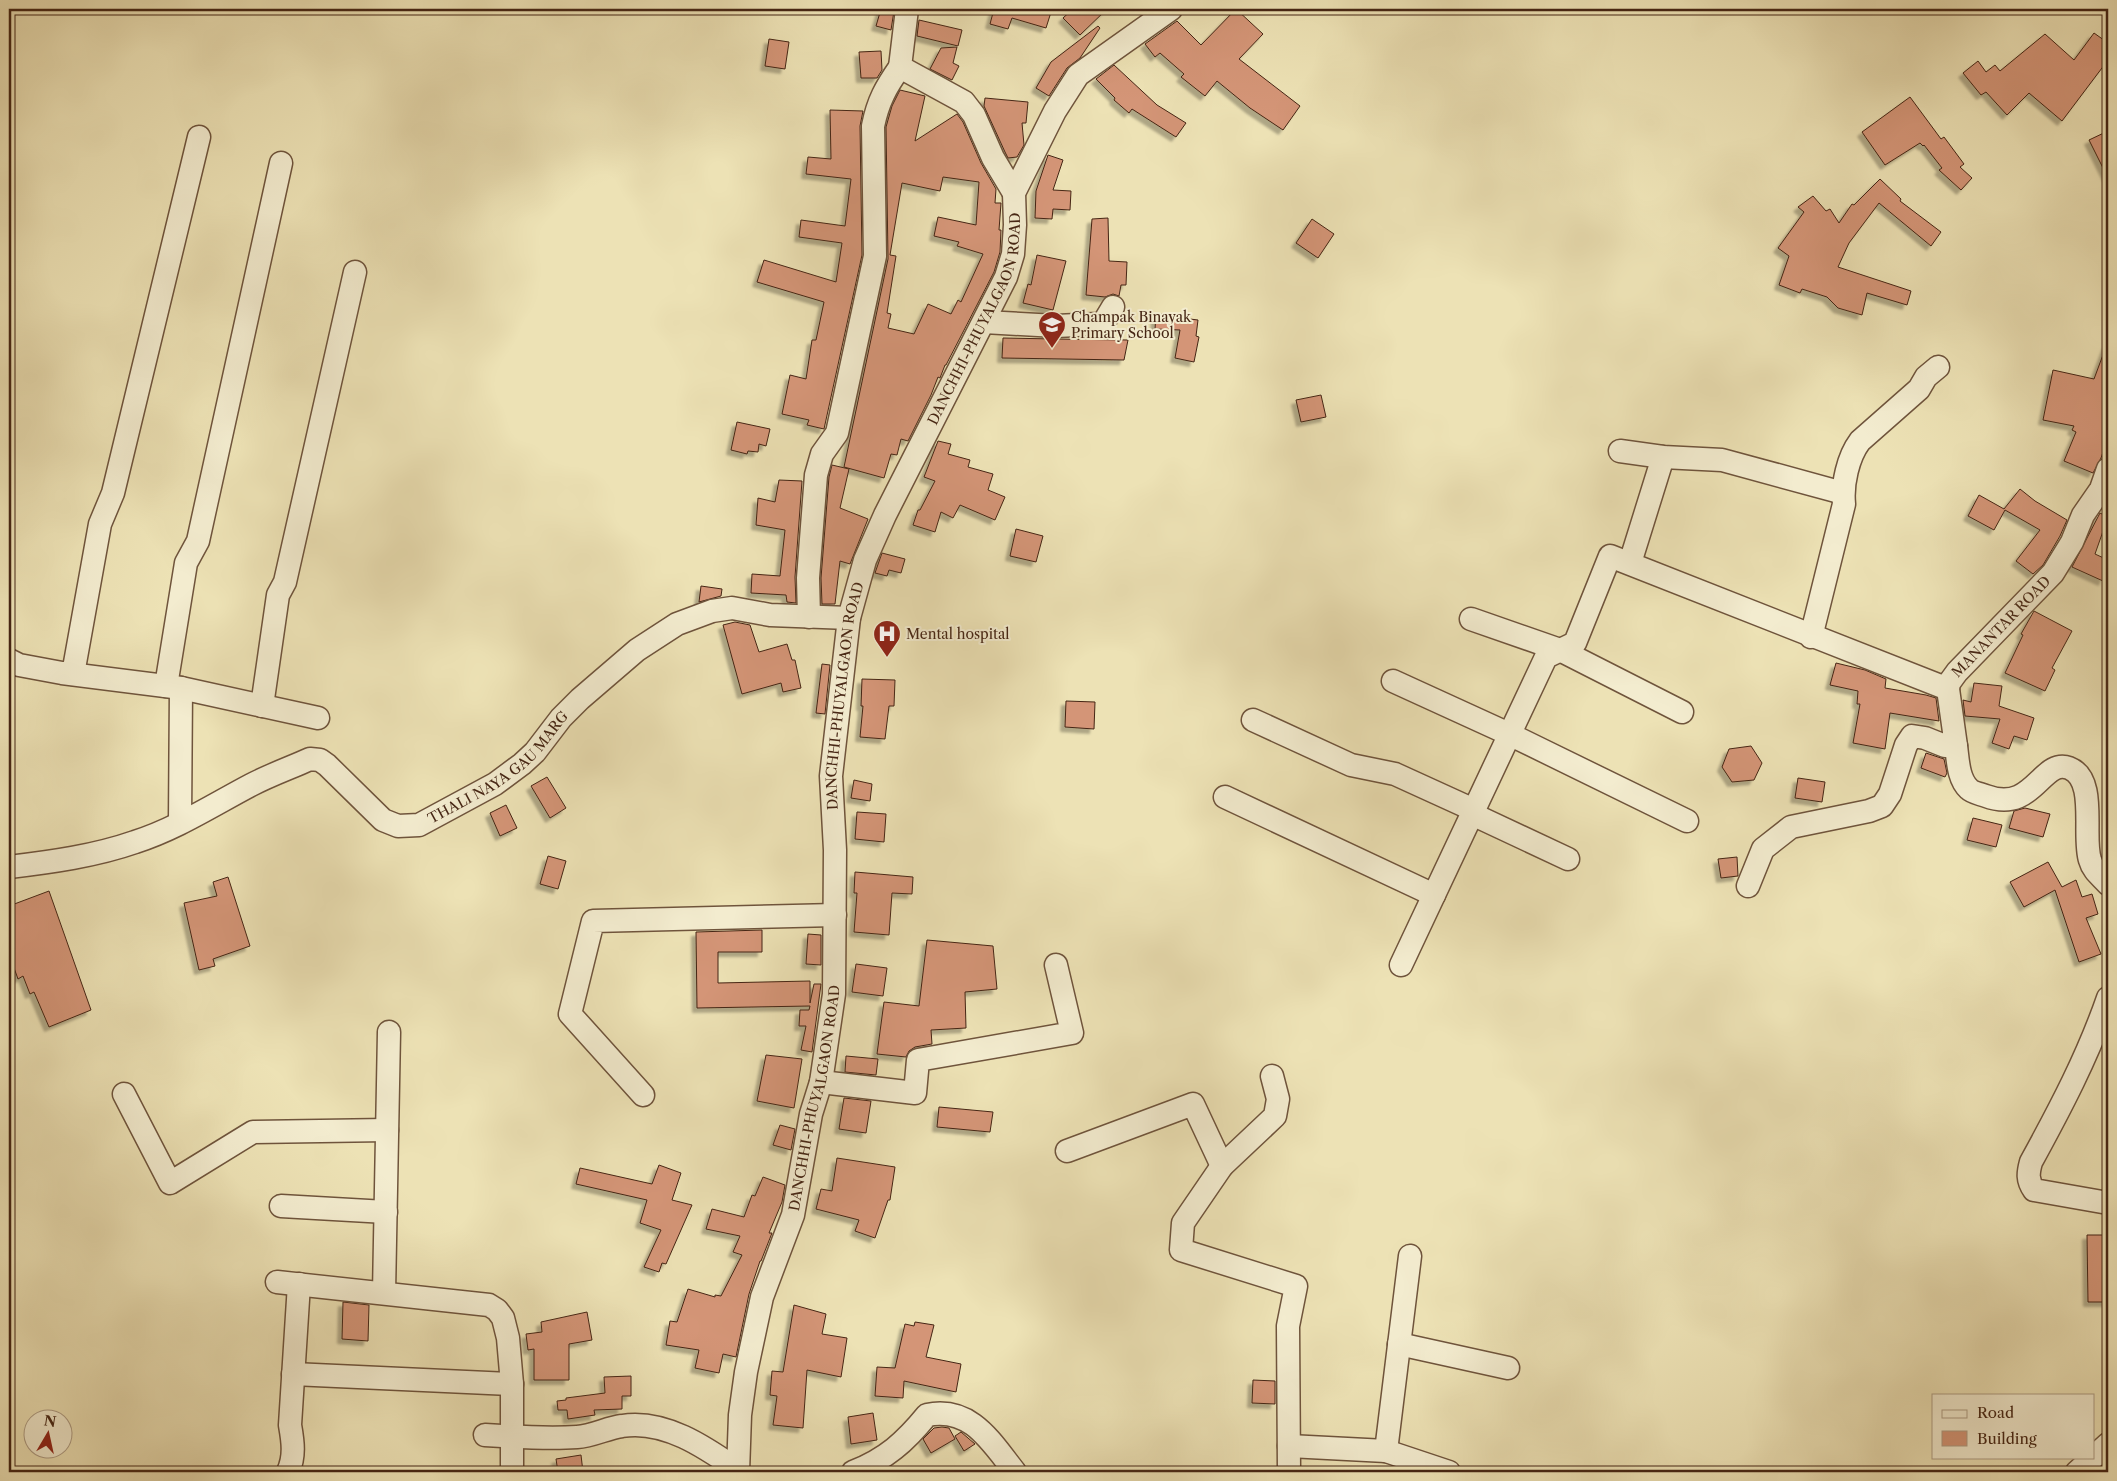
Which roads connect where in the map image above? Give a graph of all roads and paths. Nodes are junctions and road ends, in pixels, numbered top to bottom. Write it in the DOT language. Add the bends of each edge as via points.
graph roads {
  1 [pos="907,9"];
  2 [pos="1171,9"];
  3 [pos="900,67"];
  4 [pos="199,137"];
  5 [pos="281,163"];
  6 [pos="1014,193"];
  7 [pos="355,272"];
  8 [pos="1113,307"];
  9 [pos="984,322"];
  10 [pos="1938,367"];
  11 [pos="1620,451"];
  12 [pos="1663,457"];
  13 [pos="2108,469"];
  14 [pos="1843,493"];
  15 [pos="1630,563"];
  16 [pos="809,617"];
  17 [pos="848,618"];
  18 [pos="1471,619"];
  19 [pos="1811,637"];
  20 [pos="1560,650"];
  21 [pos="9,660"];
  22 [pos="72,674"];
  23 [pos="1393,681"];
  24 [pos="173,687"];
  25 [pos="1948,689"];
  26 [pos="262,706"];
  27 [pos="1682,712"];
  28 [pos="318,718"];
  29 [pos="1253,720"];
  30 [pos="1509,734"];
  31 [pos="1956,746"];
  32 [pos="1225,797"];
  33 [pos="1473,812"];
  34 [pos="1687,821"];
  35 [pos="180,822"];
  36 [pos="1568,859"];
  37 [pos="9,866"];
  38 [pos="2108,884"];
  39 [pos="1748,886"];
  40 [pos="1434,895"];
  41 [pos="835,915"];
  42 [pos="1056,965"];
  43 [pos="1401,965"];
  44 [pos="2108,998"];
  45 [pos="390,1032"];
  46 [pos="1272,1076"];
  47 [pos="821,1082"];
  48 [pos="124,1094"];
  49 [pos="643,1095"];
  50 [pos="387,1130"];
  51 [pos="1067,1151"];
  52 [pos="1222,1166"];
  53 [pos="2108,1203"];
  54 [pos="281,1206"];
  55 [pos="386,1212"];
  56 [pos="1410,1256"];
  57 [pos="384,1293"];
  58 [pos="1399,1344"];
  59 [pos="1508,1368"];
  60 [pos="293,1374"];
  61 [pos="512,1384"];
  62 [pos="485,1435"];
  63 [pos="512,1437"];
  64 [pos="2108,1444"];
  65 [pos="1289,1446"];
  66 [pos="1386,1451"];
  67 [pos="2094,1457"];
  68 [pos="2092,1458"];
  69 [pos="738,1471"];
  70 [pos="288,1472"];
  71 [pos="512,1472"];
  72 [pos="853,1472"];
  73 [pos="1015,1472"];
  74 [pos="1290,1472"];
  75 [pos="1449,1472"];
  76 [pos="2077,1472"];
  1 -- 3 [label="street"];
  2 -- 6 [label="street, DANCHHI-PHUYALGAON ROAD" via="1078,75 1055,111"];
  3 -- 6 [label="street" via="964,102 974,115 993,158"];
  3 -- 16 [label="street" via="877,105 873,126 875,256 837,433 822,454 816,475 808,578"];
  4 -- 22 [label="street" via="113,493 100,524"];
  5 -- 24 [label="street" via="198,540 186,563"];
  6 -- 9 [label="street, DANCHHI-PHUYALGAON ROAD" via="1013,254 1006,277"];
  7 -- 26 [label="street" via="285,582 278,595"];
  8 -- 9 [label="street" via="1104,322 1098,324 1056,326"];
  9 -- 17 [label="street, DANCHHI-PHUYALGAON ROAD" via="877,533 865,560"];
  10 -- 14 [label="street" via="1920,389 1860,440 1853,450"];
  11 -- 12 [label="street"];
  12 -- 14 [label="street" via="1722,460"];
  12 -- 15 [label="street"];
  13 -- 25 [label="street, MANANTAR ROAD" via="2101,489 2083,515 2072,542 2053,573 1957,672"];
  14 -- 19 [label="street" via="1844,504"];
  15 -- 19 [label="street"];
  15 -- 20 [label="street" via="1610,556 1576,642"];
  16 -- 17 [label="street, THALI NAYA GAU MARG"];
  16 -- 35 [label="street, THALI NAYA GAU MARG" via="770,615 732,608 712,611 678,624 637,650 580,700 522,764 495,784 418,825 398,826 383,820 327,765 310,759 252,784"];
  17 -- 41 [label="street, DANCHHI-PHUYALGAON ROAD" via="831,776 836,850"];
  18 -- 20 [label="street"];
  19 -- 25 [label="street"];
  20 -- 27 [label="street"];
  20 -- 30 [label="street" via="1546,657"];
  21 -- 22 [label="street" via="19,665"];
  22 -- 24 [label="street"];
  23 -- 30 [label="street"];
  24 -- 26 [label="street"];
  24 -- 35 [label="street"];
  25 -- 31 [label="street, MANANTAR ROAD"];
  26 -- 28 [label="street"];
  29 -- 33 [label="street" via="1351,766 1395,774"];
  30 -- 33 [label="street"];
  30 -- 34 [label="street"];
  31 -- 38 [label="street, MANANTAR ROAD" via="1961,778 1969,790 1996,800 2010,800 2028,793 2056,767 2078,773 2085,788 2089,858 2094,870"];
  31 -- 39 [label="street" via="1912,736 1890,794 1882,806 1791,827 1763,849"];
  32 -- 40 [label="street"];
  33 -- 36 [label="street"];
  33 -- 40 [label="street"];
  35 -- 37 [label="street, THALI NAYA GAU MARG" via="152,836 113,849"];
  40 -- 43 [label="street"];
  41 -- 47 [label="street, DANCHHI-PHUYALGAON ROAD" via="834,994"];
  41 -- 49 [label="street" via="593,921 570,1014"];
  42 -- 47 [label="street" via="1072,1033 918,1060 916,1093"];
  44 -- 53 [label="street" via="2073,1084 2031,1162 2028,1174 2034,1190"];
  45 -- 50 [label="street"];
  46 -- 52 [label="street" via="1278,1099 1275,1116"];
  47 -- 69 [label="street, DANCHHI-PHUYALGAON ROAD" via="811,1114 793,1215 762,1297 740,1415"];
  48 -- 50 [label="street" via="170,1183 253,1132"];
  50 -- 55 [label="street"];
  51 -- 52 [label="street" via="1193,1104"];
  52 -- 65 [label="street" via="1183,1223 1181,1250 1296,1286 1288,1326"];
  54 -- 55 [label="street"];
  55 -- 57 [label="street"];
  56 -- 58 [label="street"];
  57 -- 60 [label="street" via="288,1283"];
  57 -- 61 [label="street" via="488,1304 497,1310 503,1318 508,1338"];
  58 -- 59 [label="street"];
  58 -- 66 [label="street"];
  60 -- 61 [label="street"];
  60 -- 70 [label="street" via="290,1425 294,1446"];
  61 -- 63 [label="street"];
  62 -- 63 [label="street"];
  63 -- 69 [label="street" via="578,1437 622,1426 649,1426 666,1429 692,1442"];
  63 -- 71 [label="street"];
  64 -- 67 [label="street"];
  65 -- 66 [label="street"];
  65 -- 74 [label="street"];
  66 -- 75 [label="street"];
  68 -- 76 [label="street"];
  72 -- 73 [label="street" via="871,1465 907,1439 927,1415 947,1413 970,1420"];
}
